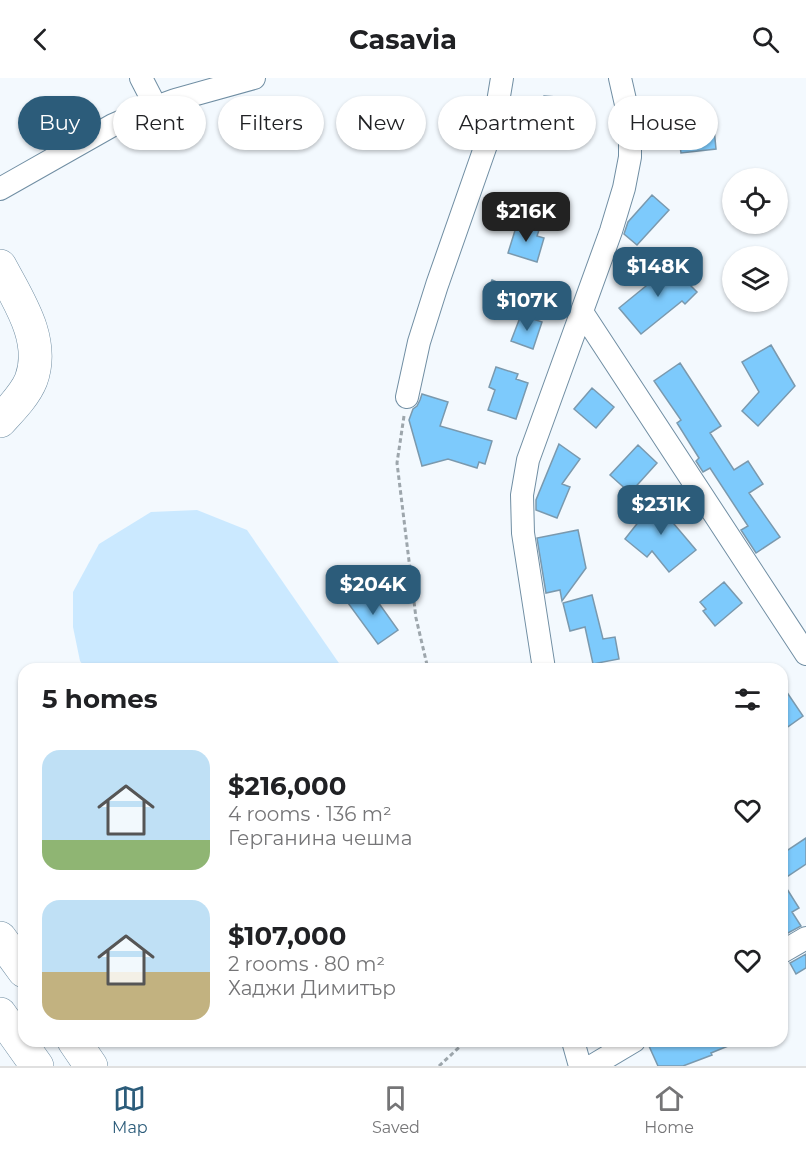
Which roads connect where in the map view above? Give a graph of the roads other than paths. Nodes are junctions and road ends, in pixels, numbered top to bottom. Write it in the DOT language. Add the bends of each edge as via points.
graph roads {
  1 [pos="141,78"];
  2 [pos="254,78"];
  3 [pos="502,78"];
  4 [pos="620,78"];
  5 [pos="223,82"];
  6 [pos="150,96"];
  7 [pos="185,96"];
  8 [pos="113,125"];
  9 [pos="0,189"];
  10 [pos="0,266"];
  11 [pos="582,312"];
  12 [pos="407,397"];
  13 [pos="0,421"];
  14 [pos="806,654"];
  15 [pos="543,663"];
  16 [pos="0,938"];
  17 [pos="806,938"];
  18 [pos="788,948"];
  19 [pos="18,963"];
  20 [pos="0,1014"];
  21 [pos="18,1039"];
  22 [pos="23,1047"];
  23 [pos="78,1047"];
  24 [pos="575,1047"];
  25 [pos="624,1047"];
  26 [pos="37,1066"];
  27 [pos="91,1066"];
  28 [pos="580,1066"];
  29 [pos="592,1066"];
  1 -- 6 [label="street"];
  2 -- 5 [label="street"];
  3 -- 12 [label="street" via="486,145 419,342"];
  4 -- 11 [label="street" via="630,122 630,157 611,231"];
  5 -- 7 [label="street"];
  8 -- 9 [label="street"];
  10 -- 13 [label="highway" via="25,314 34,339 36,361 31,382"];
  11 -- 14 [label="street"];
  11 -- 15 [label="street" via="528,460 522,495 523,533"];
  16 -- 19 [label="highway"];
  17 -- 18 [label="street"];
  20 -- 21 [label="highway"];
  22 -- 26 [label="highway"];
  23 -- 27 [label="highway"];
  24 -- 28 [label="street"];
  25 -- 29 [label="street"];
}
